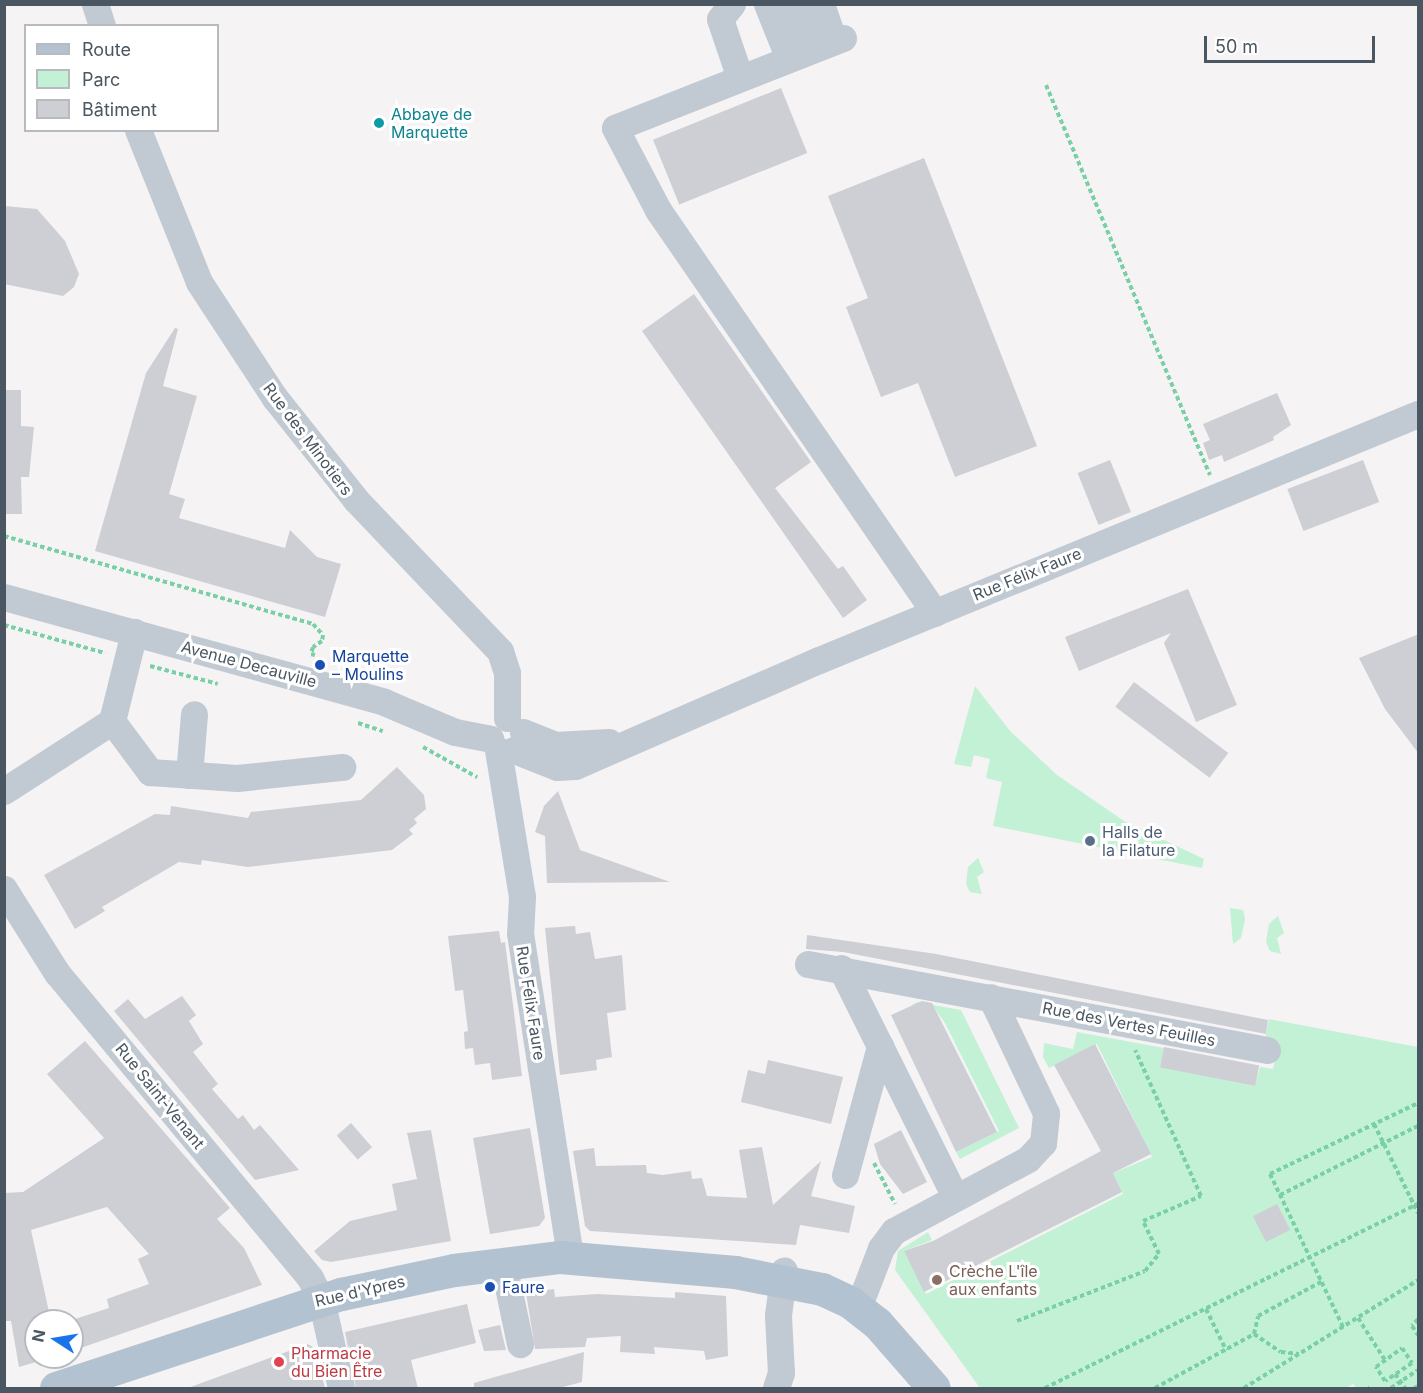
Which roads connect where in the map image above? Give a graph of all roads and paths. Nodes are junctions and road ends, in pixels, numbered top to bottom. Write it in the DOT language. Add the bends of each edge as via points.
graph roads {
  1 [pos="95,4"];
  2 [pos="732,4"];
  3 [pos="767,4"];
  4 [pos="793,4"];
  5 [pos="821,4"];
  6 [pos="101,24"];
  7 [pos="819,47"];
  8 [pos="740,78"];
  9 [pos="1046,85"];
  10 [pos="139,132"];
  11 [pos="1419,414"];
  12 [pos="1218,496"];
  13 [pos="4,536"];
  14 [pos="4,597"];
  15 [pos="935,613"];
  16 [pos="4,625"];
  17 [pos="134,632"];
  18 [pos="321,657"];
  19 [pos="126,659"];
  20 [pos="227,687"];
  21 [pos="195,714"];
  22 [pos="349,720"];
  23 [pos="112,721"];
  24 [pos="388,733"];
  25 [pos="507,738"];
  26 [pos="415,743"];
  27 [pos="342,767"];
  28 [pos="189,775"];
  29 [pos="8,782"];
  30 [pos="483,783"];
  31 [pos="4,889"];
  32 [pos="808,964"];
  33 [pos="841,968"];
  34 [pos="991,997"];
  35 [pos="1118,1022"];
  36 [pos="879,1046"];
  37 [pos="1267,1050"];
  38 [pos="1419,1103"];
  39 [pos="1374,1124"];
  40 [pos="1419,1126"];
  41 [pos="858,1130"];
  42 [pos="1383,1143"];
  43 [pos="845,1175"];
  44 [pos="954,1195"];
  45 [pos="1280,1195"];
  46 [pos="1416,1205"];
  47 [pos="1419,1214"];
  48 [pos="905,1224"];
  49 [pos="570,1257"];
  50 [pos="1310,1258"];
  51 [pos="503,1263"];
  52 [pos="783,1275"];
  53 [pos="1419,1280"];
  54 [pos="1322,1282"];
  55 [pos="321,1299"];
  56 [pos="861,1300"];
  57 [pos="1206,1309"];
  58 [pos="1358,1318"];
  59 [pos="1419,1319"];
  60 [pos="1017,1321"];
  61 [pos="1343,1327"];
  62 [pos="1254,1334"];
  63 [pos="1419,1335"];
  64 [pos="520,1344"];
  65 [pos="1226,1350"];
  66 [pos="1299,1354"];
  67 [pos="1385,1360"];
  68 [pos="1419,1370"];
  69 [pos="1395,1374"];
  70 [pos="1401,1382"];
  71 [pos="1419,1386"];
  72 [pos="56,1389"];
  73 [pos="341,1389"];
  74 [pos="776,1389"];
  75 [pos="934,1389"];
  76 [pos="941,1389"];
  77 [pos="1045,1389"];
  78 [pos="1155,1389"];
  79 [pos="1245,1389"];
  80 [pos="1391,1389"];
  81 [pos="1405,1389"];
  82 [pos="1414,1389"];
  1 -- 6 [label="street"];
  2 -- 8 [label="street" via="720,19"];
  3 -- 7 [label="street"];
  4 -- 7 [label="street"];
  5 -- 7 [label="street"];
  7 -- 8 [label="street"];
  8 -- 15 [label="street" via="615,128 658,210"];
  9 -- 12 [label="path"];
  10 -- 25 [label="street, Rue des Minotiers" via="199,282 275,398 356,500 500,651 507,673"];
  11 -- 12 [label="street, Rue Félix Faure"];
  12 -- 15 [label="street, Rue Félix Faure"];
  13 -- 18 [label="path" via="313,624 323,639 311,654"];
  14 -- 17 [label="street, Avenue Decauville"];
  15 -- 25 [label="street, Rue Félix Faure" via="637,736 571,746"];
  16 -- 19 [label="path"];
  17 -- 19 [label="street"];
  17 -- 25 [label="street, Avenue Decauville" via="384,702 455,732"];
  19 -- 20 [label="path"];
  19 -- 23 [label="street"];
  21 -- 28 [label="street"];
  22 -- 24 [label="path"];
  23 -- 28 [label="street" via="150,772"];
  23 -- 29 [label="street"];
  25 -- 49 [label="street, Rue Félix Faure" via="522,897 520,933"];
  26 -- 30 [label="path"];
  27 -- 28 [label="street" via="237,778"];
  31 -- 55 [label="street, Rue Saint-Venant" via="57,973 310,1278"];
  32 -- 33 [label="street, Rue des Vertes Feuilles"];
  33 -- 34 [label="street, Rue des Vertes Feuilles"];
  33 -- 36 [label="street"];
  34 -- 35 [label="street, Rue des Vertes Feuilles"];
  34 -- 44 [label="street" via="1046,1113 1047,1132 1038,1152 1029,1159"];
  35 -- 37 [label="street, Rue des Vertes Feuilles"];
  35 -- 60 [label="path" via="1131,1042 1201,1196 1143,1221 1159,1254 1145,1271"];
  36 -- 41 [label="street"];
  36 -- 44 [label="street"];
  38 -- 39 [label="path"];
  39 -- 42 [label="path"];
  39 -- 45 [label="path" via="1270,1174"];
  40 -- 42 [label="path"];
  41 -- 43 [label="street"];
  41 -- 48 [label="path"];
  42 -- 45 [label="path"];
  42 -- 46 [label="path"];
  44 -- 48 [label="street"];
  45 -- 50 [label="path"];
  46 -- 47 [label="path"];
  46 -- 50 [label="path"];
  48 -- 56 [label="street" via="887,1238"];
  49 -- 51 [label="main road, Rue d'Ypres"];
  49 -- 52 [label="main road, Rue d'Ypres"];
  50 -- 54 [label="path"];
  50 -- 57 [label="path"];
  51 -- 55 [label="main road, Rue d'Ypres"];
  51 -- 64 [label="street"];
  52 -- 56 [label="main road, Rue d'Ypres"];
  52 -- 74 [label="street" via="778,1315 781,1373"];
  53 -- 58 [label="path"];
  54 -- 61 [label="path"];
  54 -- 62 [label="path" via="1258,1316"];
  55 -- 72 [label="main road, Rue d'Ypres"];
  55 -- 73 [label="street, Rue Saint-Venant"];
  56 -- 75 [label="main road"];
  56 -- 76 [label="main road" via="901,1324"];
  57 -- 65 [label="path"];
  57 -- 77 [label="path"];
  58 -- 61 [label="path"];
  58 -- 67 [label="path"];
  59 -- 63 [label="path" via="1412,1326"];
  61 -- 66 [label="path"];
  62 -- 65 [label="path"];
  62 -- 66 [label="path" via="1281,1352"];
  65 -- 78 [label="path"];
  66 -- 79 [label="path"];
  67 -- 69 [label="path" via="1376,1366 1385,1381"];
  67 -- 69 [label="path" via="1402,1348 1412,1363"];
  68 -- 70 [label="path"];
  69 -- 70 [label="path"];
  70 -- 80 [label="path"];
  70 -- 81 [label="path"];
  71 -- 82 [label="path"];
}
